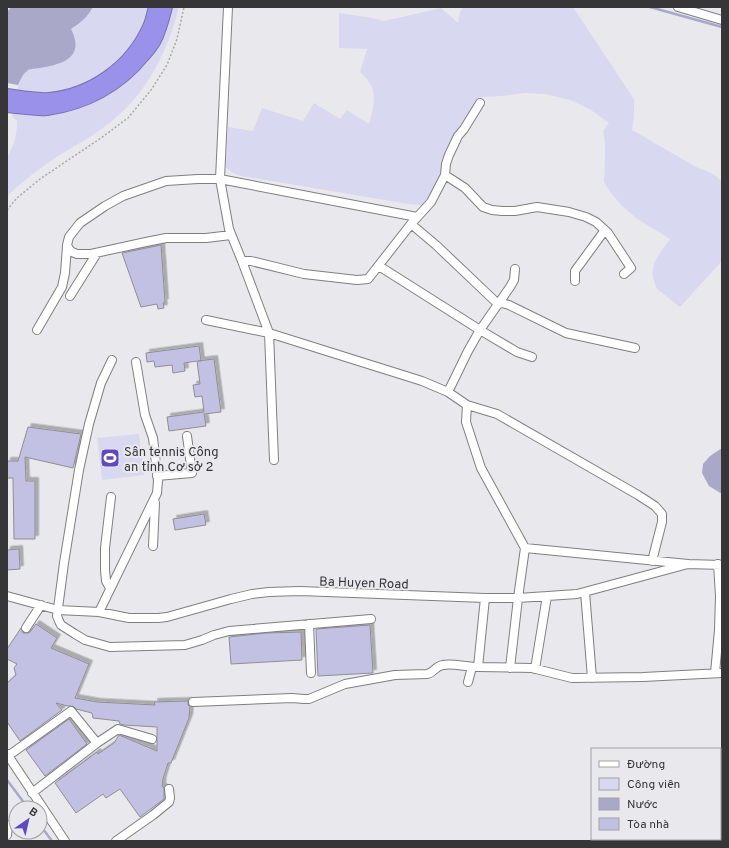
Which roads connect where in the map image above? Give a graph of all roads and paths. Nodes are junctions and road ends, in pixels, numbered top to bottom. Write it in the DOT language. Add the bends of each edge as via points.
graph roads {
  1 [pos="155,7"];
  2 [pos="166,7"];
  3 [pos="184,7"];
  4 [pos="228,7"];
  5 [pos="678,7"];
  6 [pos="722,20"];
  7 [pos="7,95"];
  8 [pos="480,102"];
  9 [pos="7,106"];
  10 [pos="445,176"];
  11 [pos="220,179"];
  12 [pos="7,210"];
  13 [pos="417,217"];
  14 [pos="411,224"];
  15 [pos="605,230"];
  16 [pos="231,235"];
  17 [pos="67,245"];
  18 [pos="97,253"];
  19 [pos="242,261"];
  20 [pos="379,266"];
  21 [pos="515,269"];
  22 [pos="624,274"];
  23 [pos="575,281"];
  24 [pos="70,296"];
  25 [pos="498,304"];
  26 [pos="206,320"];
  27 [pos="37,330"];
  28 [pos="480,330"];
  29 [pos="269,333"];
  30 [pos="635,348"];
  31 [pos="532,357"];
  32 [pos="112,360"];
  33 [pos="136,362"];
  34 [pos="448,392"];
  35 [pos="466,405"];
  36 [pos="187,436"];
  37 [pos="274,460"];
  38 [pos="157,476"];
  39 [pos="111,497"];
  40 [pos="155,498"];
  41 [pos="153,546"];
  42 [pos="525,548"];
  43 [pos="652,561"];
  44 [pos="688,564"];
  45 [pos="720,565"];
  46 [pos="110,588"];
  47 [pos="585,592"];
  48 [pos="7,596"];
  49 [pos="547,596"];
  50 [pos="485,598"];
  51 [pos="518,598"];
  52 [pos="41,605"];
  53 [pos="58,610"];
  54 [pos="99,612"];
  55 [pos="371,619"];
  56 [pos="309,624"];
  57 [pos="26,628"];
  58 [pos="475,667"];
  59 [pos="510,668"];
  60 [pos="535,669"];
  61 [pos="718,673"];
  62 [pos="311,674"];
  63 [pos="592,678"];
  64 [pos="468,682"];
  65 [pos="193,702"];
  66 [pos="152,739"];
  67 [pos="97,743"];
  68 [pos="8,756"];
  69 [pos="169,789"];
  70 [pos="32,792"];
  71 [pos="7,825"];
  72 [pos="7,835"];
  73 [pos="65,841"];
  74 [pos="116,841"];
  1 -- 7 [label="highway" via="148,28 135,50 116,71 100,82 80,92 49,99"];
  2 -- 9 [label="highway" via="153,43 133,68 111,86 80,101 45,109"];
  3 -- 12 [label="path" via="177,38 167,65 128,118 40,179"];
  4 -- 11 [label="street"];
  5 -- 6 [label="street"];
  8 -- 10 [label="street" via="449,155"];
  10 -- 13 [label="street" via="431,202"];
  10 -- 15 [label="street" via="465,188 483,207 502,211 537,207 558,210 586,217"];
  11 -- 13 [label="street"];
  11 -- 16 [label="street"];
  11 -- 17 [label="street" via="166,181 123,196 80,223 69,237"];
  13 -- 14 [label="street"];
  14 -- 20 [label="street"];
  14 -- 25 [label="street"];
  15 -- 22 [label="street" via="631,268"];
  15 -- 23 [label="street" via="575,271"];
  16 -- 18 [label="street" via="166,238"];
  16 -- 19 [label="street"];
  17 -- 18 [label="street" via="72,252 78,254"];
  17 -- 27 [label="street" via="62,287"];
  18 -- 24 [label="street"];
  19 -- 20 [label="street" via="304,274 357,280 368,279"];
  19 -- 29 [label="street"];
  20 -- 28 [label="street"];
  21 -- 25 [label="street" via="514,280"];
  25 -- 28 [label="street"];
  25 -- 30 [label="street" via="509,305 566,333"];
  26 -- 29 [label="street"];
  28 -- 31 [label="street" via="517,352"];
  28 -- 34 [label="street"];
  29 -- 34 [label="street" via="422,381"];
  29 -- 37 [label="street"];
  32 -- 53 [label="street" via="101,382 89,424"];
  33 -- 38 [label="street" via="145,415 153,438"];
  34 -- 35 [label="street"];
  35 -- 42 [label="street" via="466,422 481,468"];
  35 -- 43 [label="street" via="497,414 655,506 662,514 662,522"];
  36 -- 38 [label="street" via="192,473"];
  38 -- 40 [label="street"];
  39 -- 46 [label="street" via="105,548 106,582"];
  40 -- 41 [label="street"];
  40 -- 46 [label="street"];
  42 -- 43 [label="street"];
  42 -- 51 [label="street"];
  43 -- 44 [label="street"];
  44 -- 45 [label="street, Ba Huyen Road"];
  44 -- 47 [label="street, Ba Huyen Road"];
  45 -- 61 [label="street"];
  46 -- 54 [label="street"];
  47 -- 49 [label="street, Ba Huyen Road"];
  47 -- 63 [label="street"];
  48 -- 52 [label="street, Ba Huyen Road"];
  49 -- 51 [label="street, Ba Huyen Road"];
  49 -- 60 [label="street"];
  50 -- 51 [label="street, Ba Huyen Road"];
  50 -- 54 [label="street, Ba Huyen Road" via="269,592 240,596 168,617 129,618"];
  50 -- 58 [label="street"];
  51 -- 59 [label="street"];
  52 -- 53 [label="street, Ba Huyen Road"];
  52 -- 57 [label="street"];
  53 -- 54 [label="street, Ba Huyen Road"];
  53 -- 56 [label="street" via="59,621 68,630 85,640 110,647 186,645 229,631"];
  55 -- 56 [label="street"];
  56 -- 62 [label="street"];
  58 -- 59 [label="street"];
  58 -- 64 [label="street"];
  58 -- 65 [label="street" via="444,664 432,673 387,676 345,684 309,699"];
  59 -- 60 [label="street"];
  60 -- 63 [label="street" via="572,678"];
  61 -- 63 [label="street"];
  66 -- 67 [label="street" via="118,729"];
  67 -- 68 [label="street" via="71,712"];
  67 -- 70 [label="street"];
  68 -- 70 [label="street"];
  69 -- 74 [label="street" via="169,802"];
  70 -- 73 [label="street"];
  71 -- 72 [label="street"];
}
